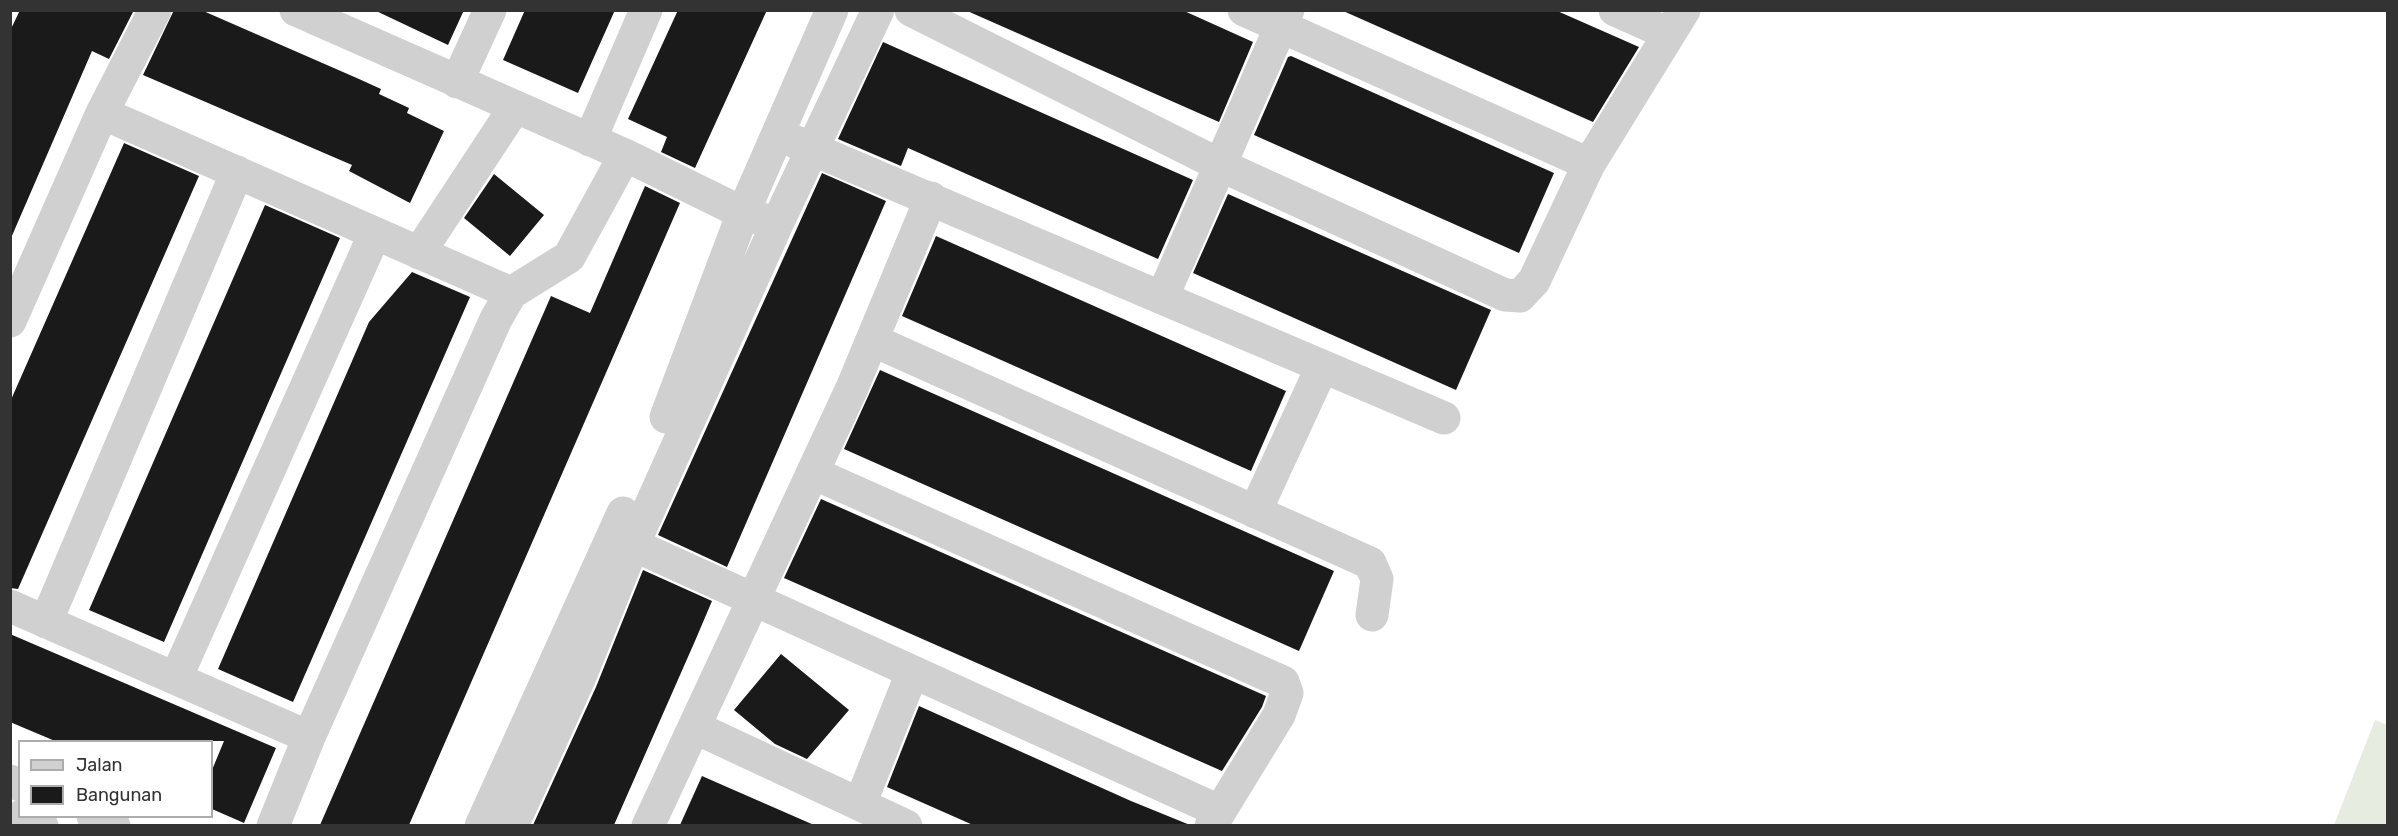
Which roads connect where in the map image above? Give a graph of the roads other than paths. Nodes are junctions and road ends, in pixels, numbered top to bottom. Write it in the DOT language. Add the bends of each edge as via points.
graph roads {
  1 [pos="155,10"];
  2 [pos="490,10"];
  3 [pos="646,10"];
  4 [pos="832,10"];
  5 [pos="879,10"];
  6 [pos="911,10"];
  7 [pos="1244,10"];
  8 [pos="1615,10"];
  9 [pos="317,15"];
  10 [pos="1284,19"];
  11 [pos="1676,22"];
  12 [pos="457,82"];
  13 [pos="515,107"];
  14 [pos="102,113"];
  15 [pos="776,133"];
  16 [pos="590,140"];
  17 [pos="811,150"];
  18 [pos="625,155"];
  19 [pos="1589,164"];
  20 [pos="1220,165"];
  21 [pos="237,172"];
  22 [pos="931,198"];
  23 [pos="743,213"];
  24 [pos="777,224"];
  25 [pos="375,233"];
  26 [pos="420,253"];
  27 [pos="511,293"];
  28 [pos="1162,298"];
  29 [pos="10,321"];
  30 [pos="872,340"];
  31 [pos="1322,367"];
  32 [pos="1444,418"];
  33 [pos="813,472"];
  34 [pos="1255,512"];
  35 [pos="623,540"];
  36 [pos="753,600"];
  37 [pos="10,606"];
  38 [pos="1372,615"];
  39 [pos="46,622"];
  40 [pos="912,673"];
  41 [pos="176,678"];
  42 [pos="694,727"];
  43 [pos="309,737"];
  44 [pos="860,804"];
  45 [pos="26,818"];
  46 [pos="98,818"];
  47 [pos="1215,818"];
  48 [pos="42,825"];
  49 [pos="114,825"];
  50 [pos="273,825"];
  51 [pos="481,825"];
  52 [pos="512,825"];
  53 [pos="648,825"];
  54 [pos="906,825"];
  1 -- 14 [label="street"];
  2 -- 12 [label="street"];
  3 -- 16 [label="street"];
  4 -- 15 [label="street"];
  5 -- 17 [label="street"];
  6 -- 20 [label="street"];
  7 -- 10 [label="street"];
  8 -- 11 [label="street"];
  9 -- 12 [label="street"];
  10 -- 19 [label="street"];
  10 -- 20 [label="street"];
  11 -- 19 [label="street"];
  12 -- 13 [label="street"];
  13 -- 16 [label="street"];
  13 -- 26 [label="street"];
  14 -- 21 [label="street"];
  14 -- 29 [label="street"];
  15 -- 17 [label="street"];
  15 -- 23 [label="street"];
  16 -- 18 [label="street"];
  17 -- 22 [label="street"];
  17 -- 24 [label="street"];
  18 -- 23 [label="street"];
  18 -- 27 [label="street" via="569,257"];
  19 -- 20 [label="street" via="1534,281 1520,296 1505,295"];
  20 -- 28 [label="street"];
  21 -- 25 [label="street"];
  21 -- 39 [label="street"];
  22 -- 28 [label="street"];
  22 -- 30 [label="street"];
  23 -- 24 [label="street"];
  23 -- 35 [label="street"];
  24 -- 35 [label="street"];
  25 -- 26 [label="street"];
  25 -- 41 [label="street"];
  26 -- 27 [label="street"];
  27 -- 43 [label="street"];
  28 -- 31 [label="street"];
  30 -- 33 [label="street"];
  30 -- 34 [label="street"];
  31 -- 32 [label="street"];
  31 -- 34 [label="street"];
  33 -- 36 [label="street"];
  33 -- 47 [label="street" via="1283,682 1287,693 1279,715"];
  34 -- 38 [label="street" via="1370,563 1377,579"];
  35 -- 36 [label="street"];
  35 -- 51 [label="street"];
  35 -- 52 [label="street" via="579,679"];
  36 -- 40 [label="street"];
  36 -- 42 [label="street"];
  37 -- 39 [label="street"];
  39 -- 41 [label="street"];
  40 -- 44 [label="street"];
  40 -- 47 [label="street"];
  41 -- 43 [label="street"];
  42 -- 44 [label="street"];
  42 -- 53 [label="street"];
  43 -- 50 [label="street"];
  44 -- 54 [label="street"];
  45 -- 48 [label="street"];
  46 -- 49 [label="street"];
}
